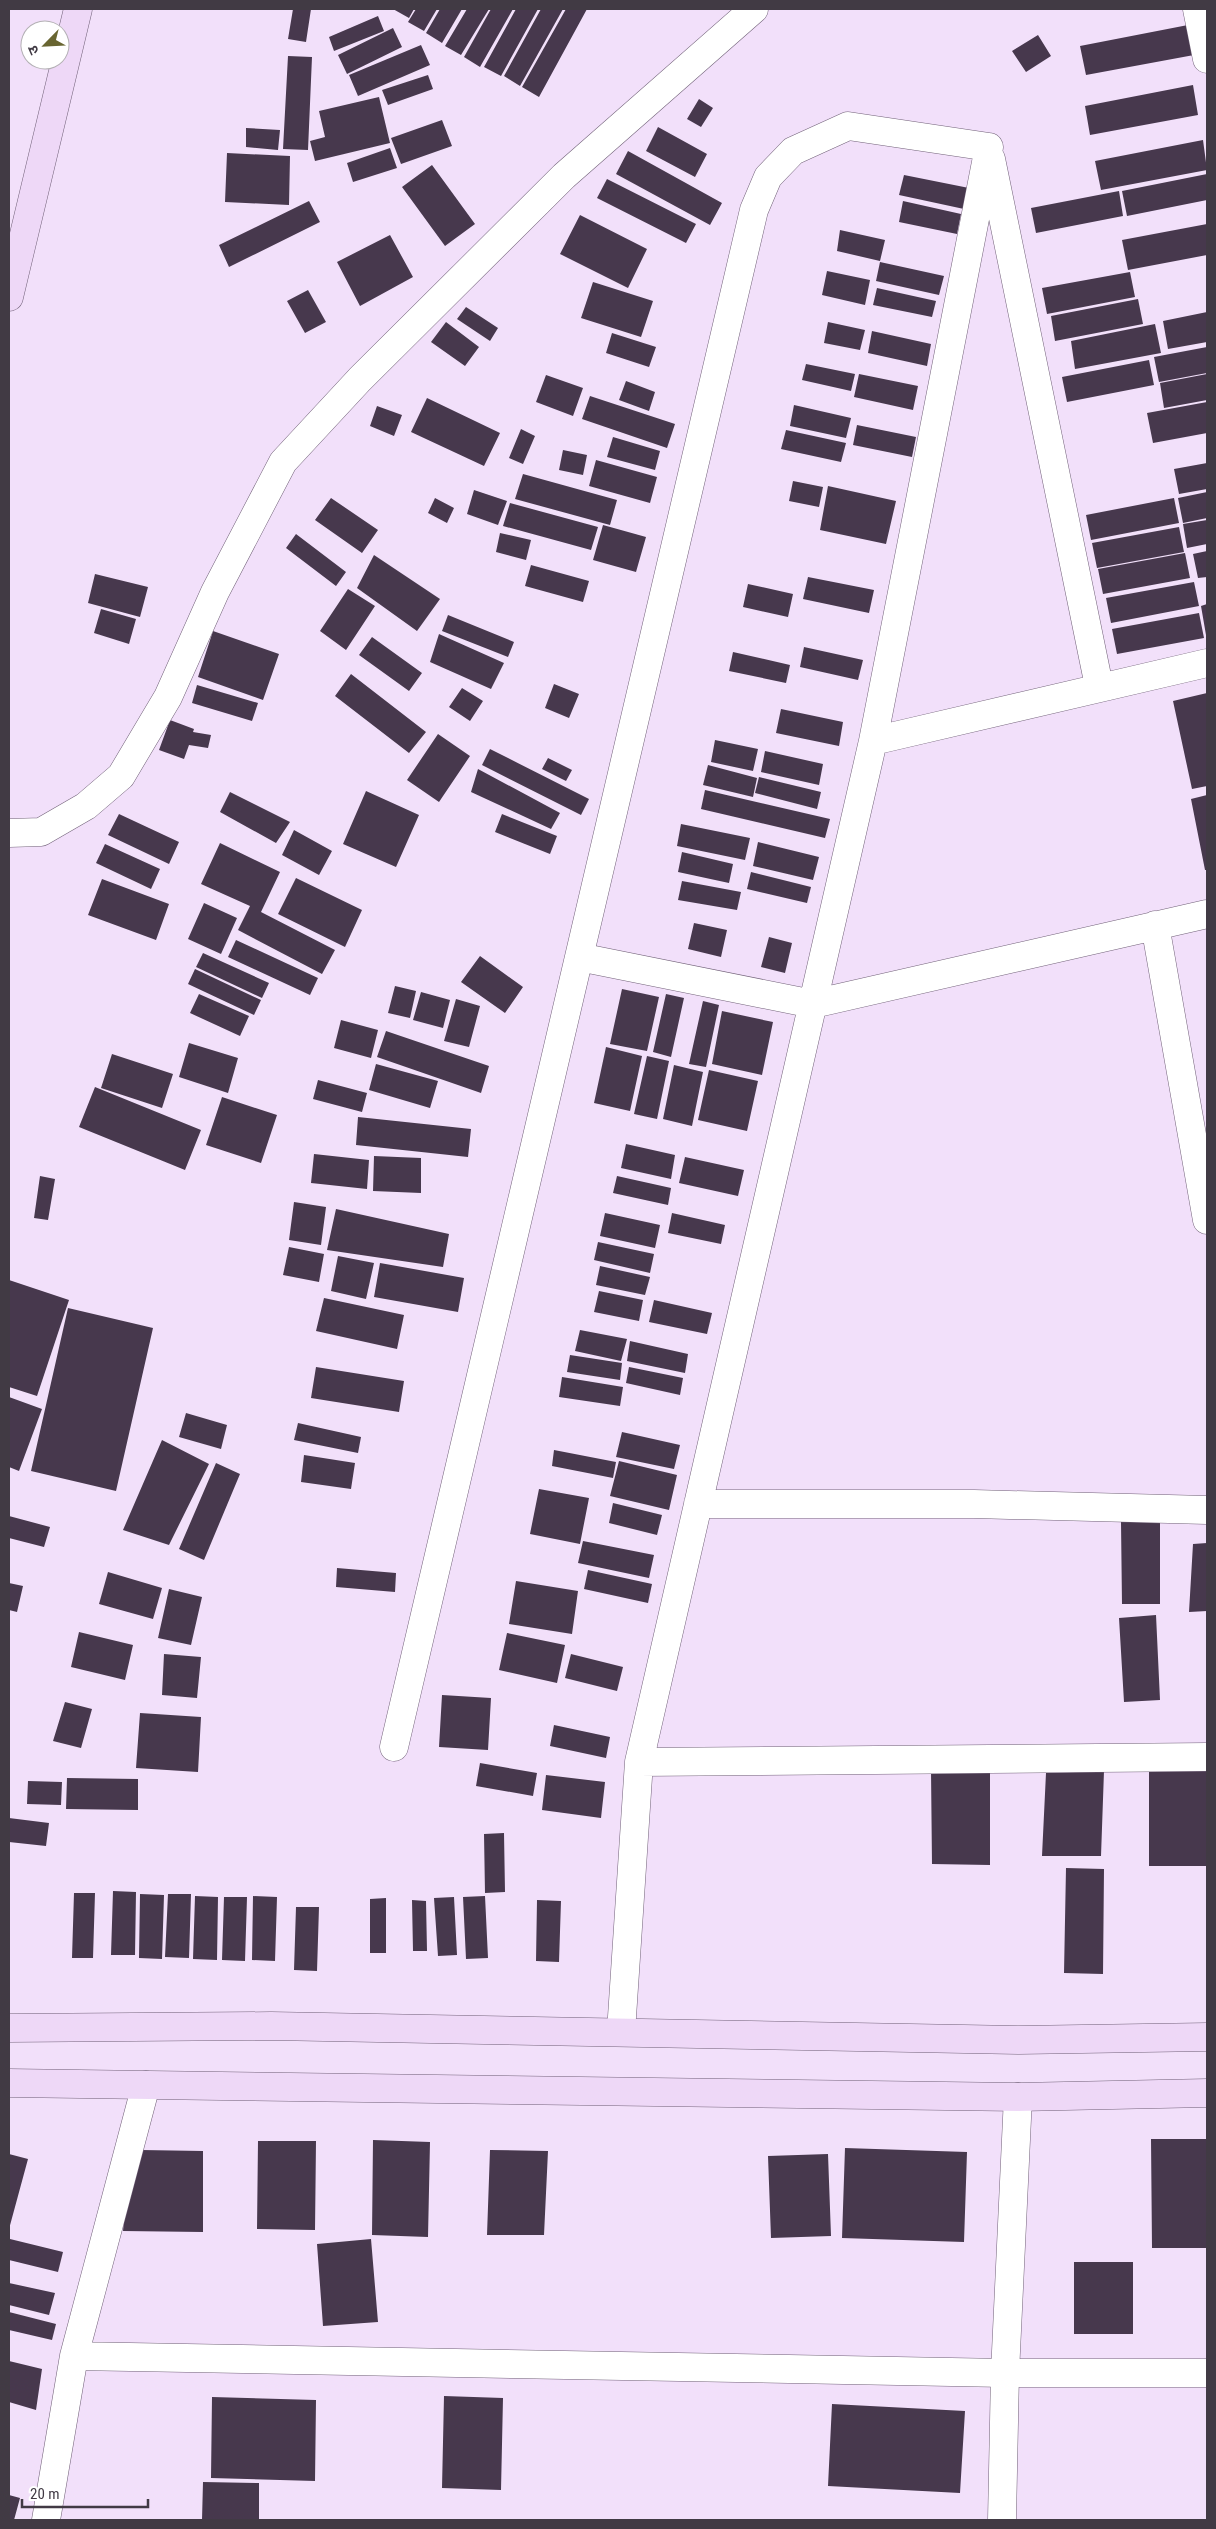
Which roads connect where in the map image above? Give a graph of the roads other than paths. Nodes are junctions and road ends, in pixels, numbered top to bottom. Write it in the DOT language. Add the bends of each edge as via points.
graph roads {
  1 [pos="78,9"];
  2 [pos="754,9"];
  3 [pos="1197,9"];
  4 [pos="1207,59"];
  5 [pos="989,147"];
  6 [pos="9,297"];
  7 [pos="1207,663"];
  8 [pos="1099,686"];
  9 [pos="873,741"];
  10 [pos="9,834"];
  11 [pos="1207,914"];
  12 [pos="1155,925"];
  13 [pos="579,956"];
  14 [pos="813,1004"];
  15 [pos="1207,1220"];
  16 [pos="698,1504"];
  17 [pos="1207,1510"];
  18 [pos="394,1747"];
  19 [pos="1207,1757"];
  20 [pos="639,1762"];
  21 [pos="9,2028"];
  22 [pos="620,2032"];
  23 [pos="1207,2037"];
  24 [pos="9,2083"];
  25 [pos="146,2085"];
  26 [pos="1207,2093"];
  27 [pos="1018,2097"];
  28 [pos="74,2356"];
  29 [pos="1207,2373"];
  30 [pos="1005,2374"];
  31 [pos="46,2520"];
  32 [pos="1002,2520"];
  1 -- 6 [label="main road"];
  2 -- 10 [label="street" via="564,176 360,379 283,462 216,592 168,697 121,776 86,806 42,832"];
  3 -- 4 [label="street"];
  5 -- 8 [label="street"];
  5 -- 9 [label="street"];
  5 -- 13 [label="street" via="848,126 793,151 768,177 754,210"];
  7 -- 8 [label="street"];
  8 -- 9 [label="street"];
  9 -- 14 [label="street"];
  11 -- 12 [label="street"];
  12 -- 14 [label="street"];
  12 -- 15 [label="street"];
  13 -- 14 [label="street"];
  13 -- 18 [label="street"];
  14 -- 16 [label="street"];
  16 -- 17 [label="street" via="974,1504"];
  16 -- 20 [label="street"];
  19 -- 20 [label="street"];
  20 -- 22 [label="street"];
  21 -- 22 [label="main road" via="271,2026"];
  22 -- 23 [label="main road" via="1019,2040"];
  24 -- 25 [label="main road"];
  25 -- 27 [label="main road"];
  25 -- 28 [label="street"];
  26 -- 27 [label="main road"];
  27 -- 30 [label="street"];
  28 -- 30 [label="street"];
  28 -- 31 [label="street"];
  29 -- 30 [label="street"];
  30 -- 32 [label="street"];
}
